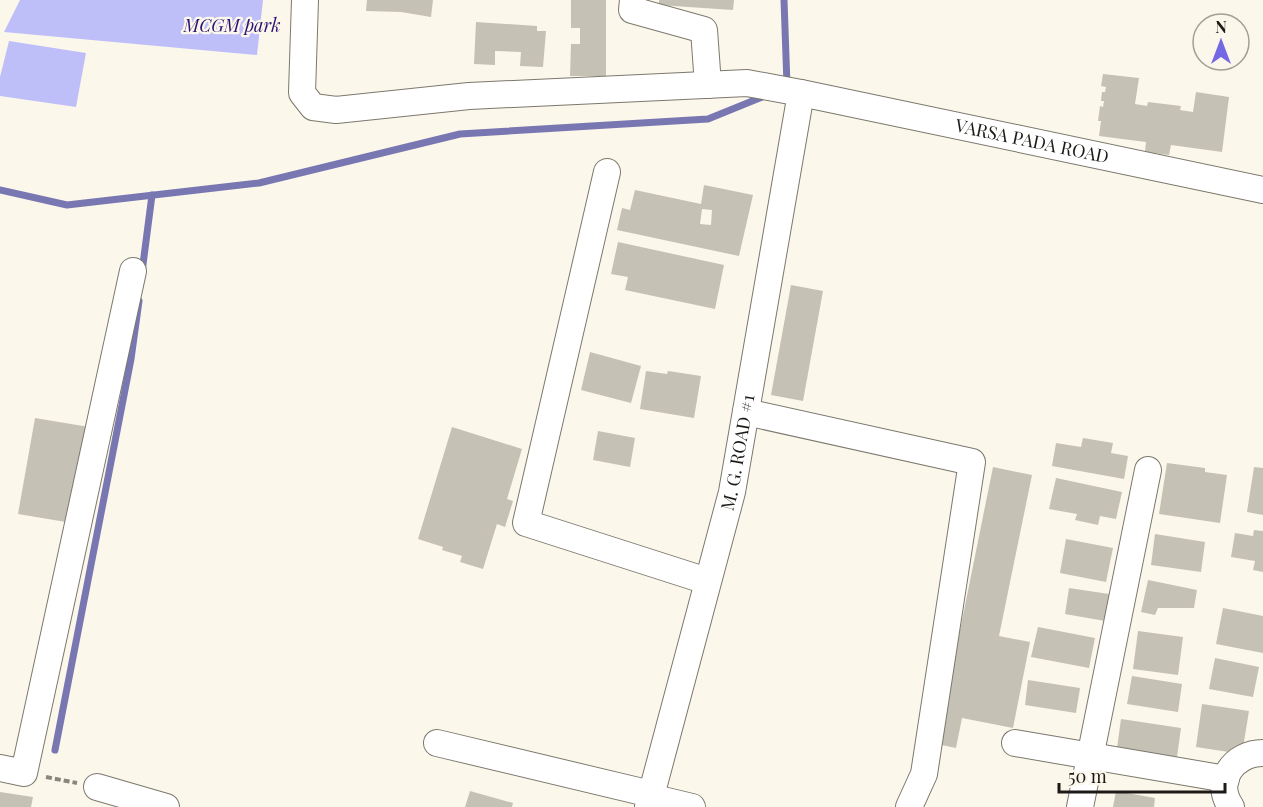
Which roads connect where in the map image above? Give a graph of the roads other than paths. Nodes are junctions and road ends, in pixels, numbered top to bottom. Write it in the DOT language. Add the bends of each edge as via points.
graph roads {
  1 [pos="305,0"];
  2 [pos="633,0"];
  3 [pos="708,85"];
  4 [pos="801,93"];
  5 [pos="607,172"];
  6 [pos="1263,190"];
  7 [pos="133,271"];
  8 [pos="746,412"];
  9 [pos="1148,470"];
  10 [pos="707,581"];
  11 [pos="437,743"];
  12 [pos="1015,743"];
  13 [pos="1262,750"];
  14 [pos="1090,756"];
  15 [pos="12,770"];
  16 [pos="1226,779"];
  17 [pos="97,787"];
  18 [pos="650,799"];
  19 [pos="166,807"];
  20 [pos="692,807"];
  21 [pos="909,807"];
  22 [pos="1080,807"];
  23 [pos="1231,807"];
  1 -- 3 [label="street, VARSA PADA ROAD" via="302,93 313,107 336,110 469,96"];
  2 -- 3 [label="street" via="632,10 704,30"];
  3 -- 4 [label="street, VARSA PADA ROAD" via="747,83"];
  4 -- 6 [label="street, VARSA PADA ROAD"];
  4 -- 8 [label="street, M. G. ROAD #1"];
  5 -- 10 [label="street" via="526,523"];
  7 -- 15 [label="street"];
  8 -- 10 [label="street, M. G. ROAD #1" via="732,492"];
  8 -- 21 [label="street" via="972,462 924,774"];
  9 -- 14 [label="street"];
  10 -- 18 [label="street, M. G. ROAD #1"];
  11 -- 18 [label="street"];
  12 -- 14 [label="street"];
  13 -- 16 [label="street" via="1239,759"];
  14 -- 16 [label="street"];
  14 -- 22 [label="street"];
  16 -- 23 [label="street" via="1225,791"];
  17 -- 19 [label="street"];
  18 -- 20 [label="street"];
}
